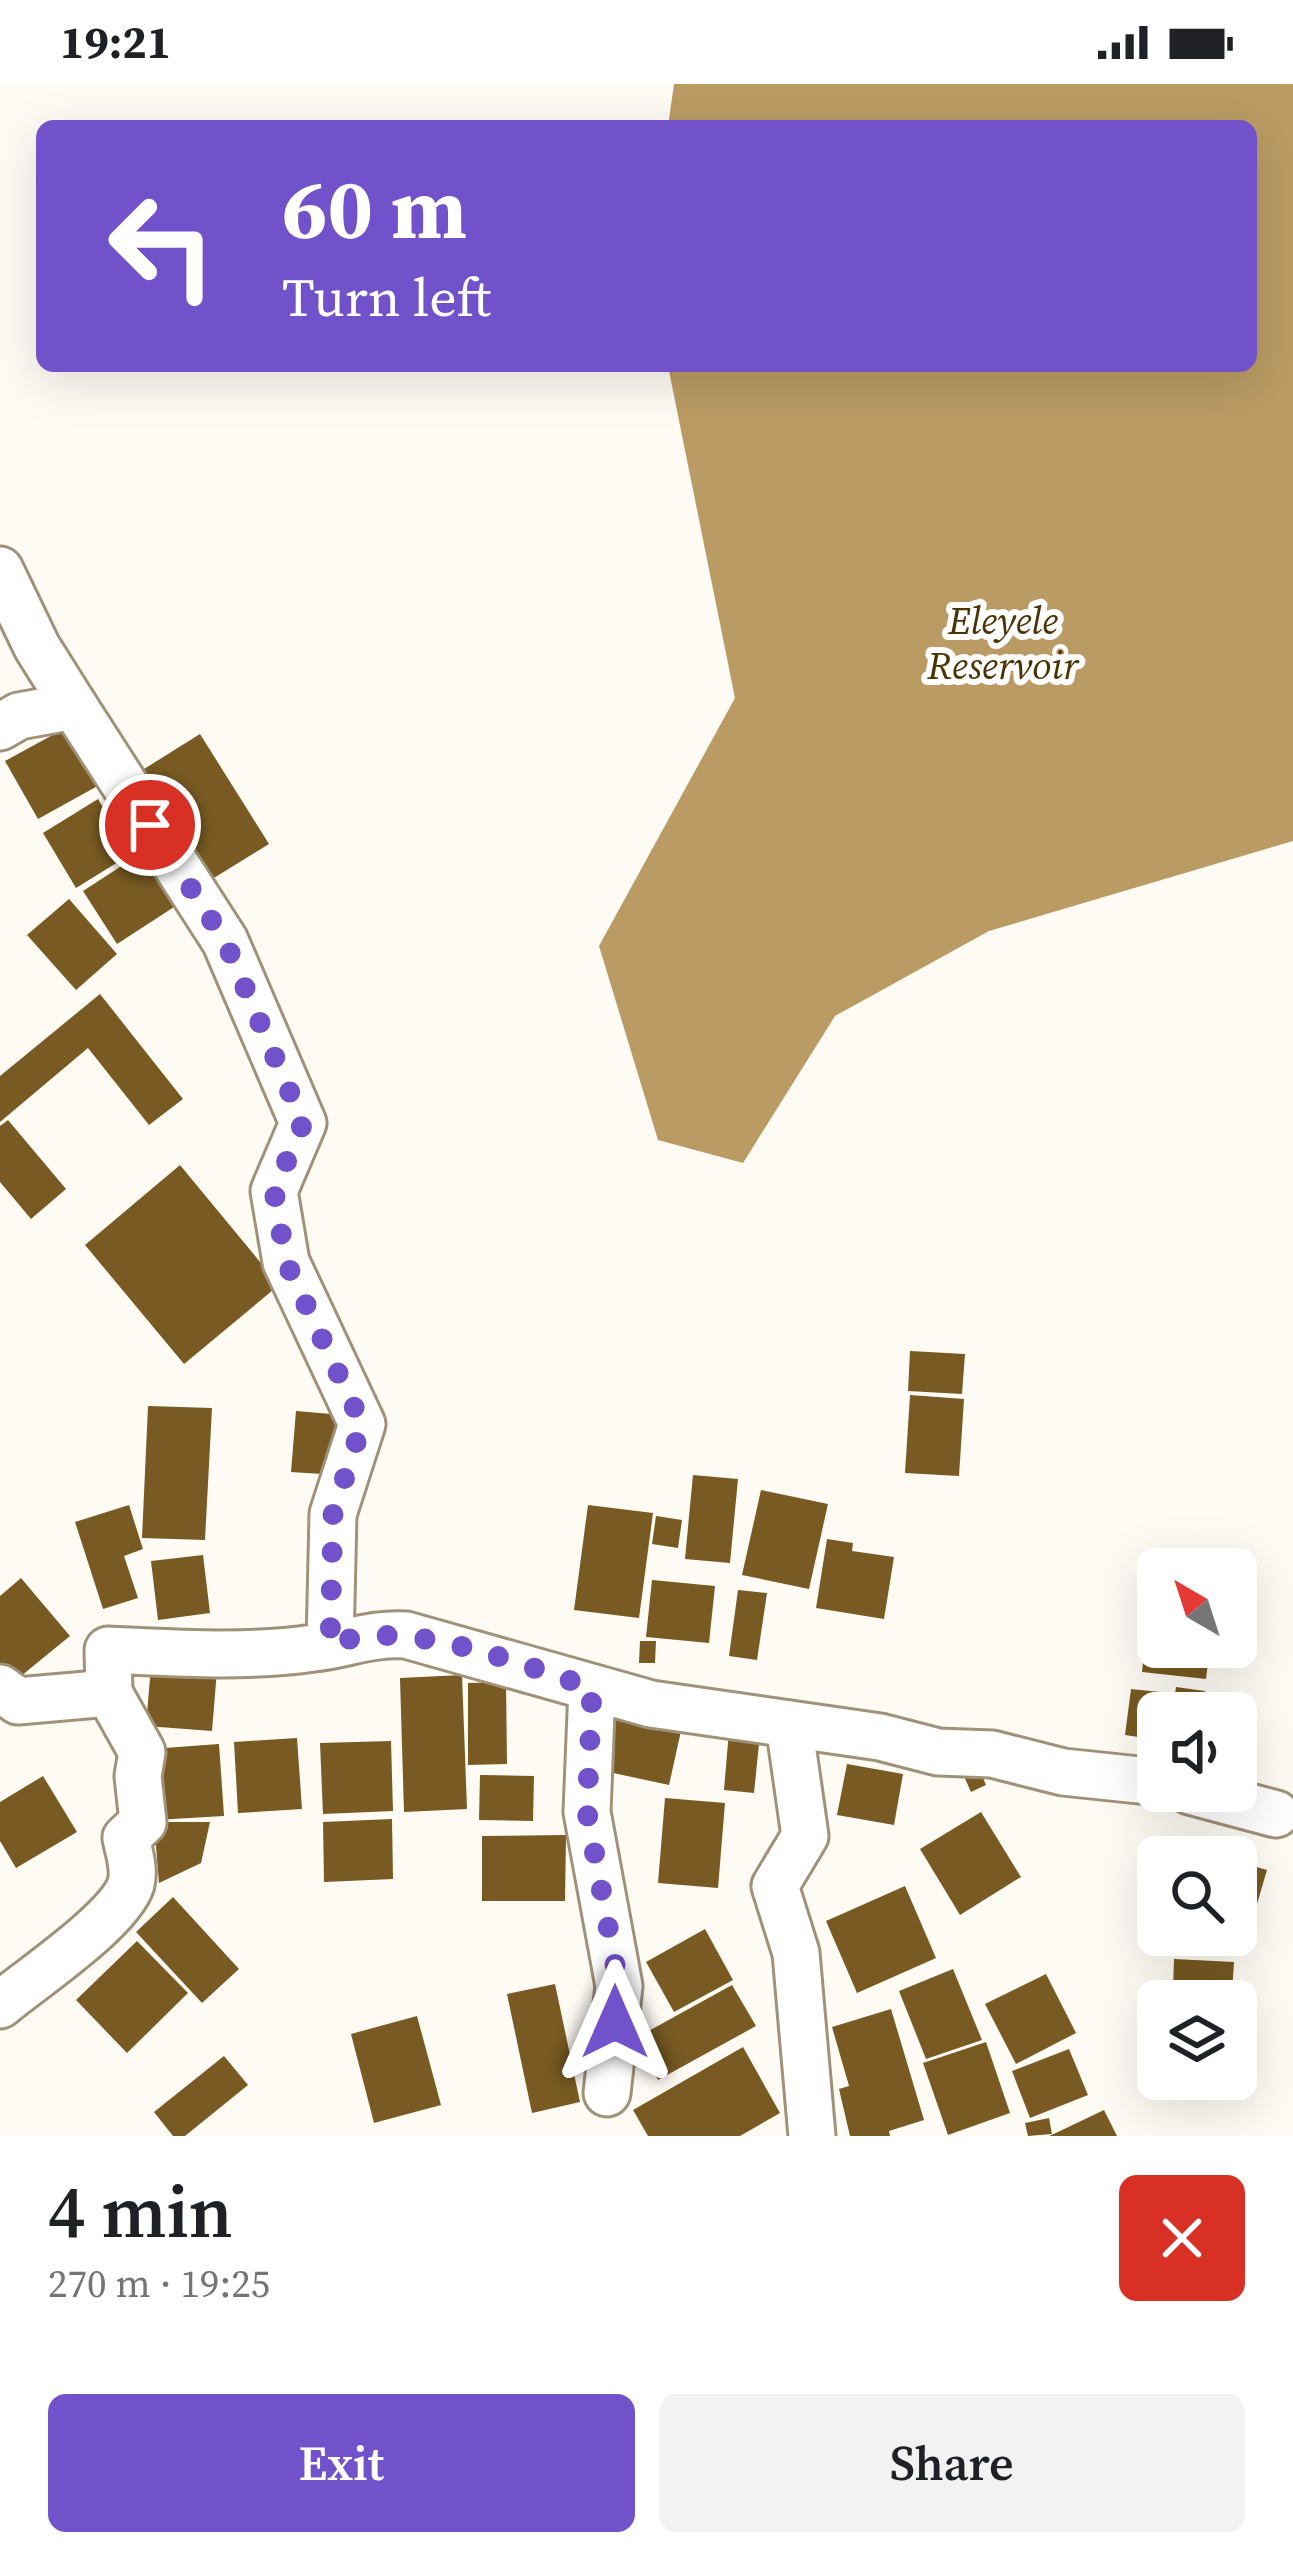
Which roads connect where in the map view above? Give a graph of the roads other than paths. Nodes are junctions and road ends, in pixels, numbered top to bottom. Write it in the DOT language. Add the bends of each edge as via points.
graph roads {
  1 [pos="0,570"];
  2 [pos="74,706"];
  3 [pos="0,727"];
  4 [pos="330,1645"];
  5 [pos="0,1688"];
  6 [pos="592,1688"];
  7 [pos="110,1693"];
  8 [pos="789,1724"];
  9 [pos="1137,1780"];
  10 [pos="1257,1809"];
  11 [pos="1276,1814"];
  12 [pos="0,2005"];
  13 [pos="607,2092"];
  14 [pos="812,2136"];
  1 -- 2 [label="street"];
  2 -- 3 [label="street"];
  2 -- 4 [label="street" via="225,941 303,1123 274,1191 286,1262 362,1424 333,1514"];
  4 -- 6 [label="street" via="367,1633 406,1634"];
  4 -- 7 [label="street" via="176,1656 108,1650"];
  5 -- 7 [label="street" via="18,1702"];
  6 -- 8 [label="street"];
  6 -- 13 [label="street" via="587,1812 619,1986"];
  7 -- 12 [label="street" via="142,1752 143,1822 126,1838 130,1889"];
  8 -- 9 [label="street"];
  8 -- 14 [label="street" via="805,1836 775,1886 796,1953"];
  10 -- 11 [label="street"];
}
